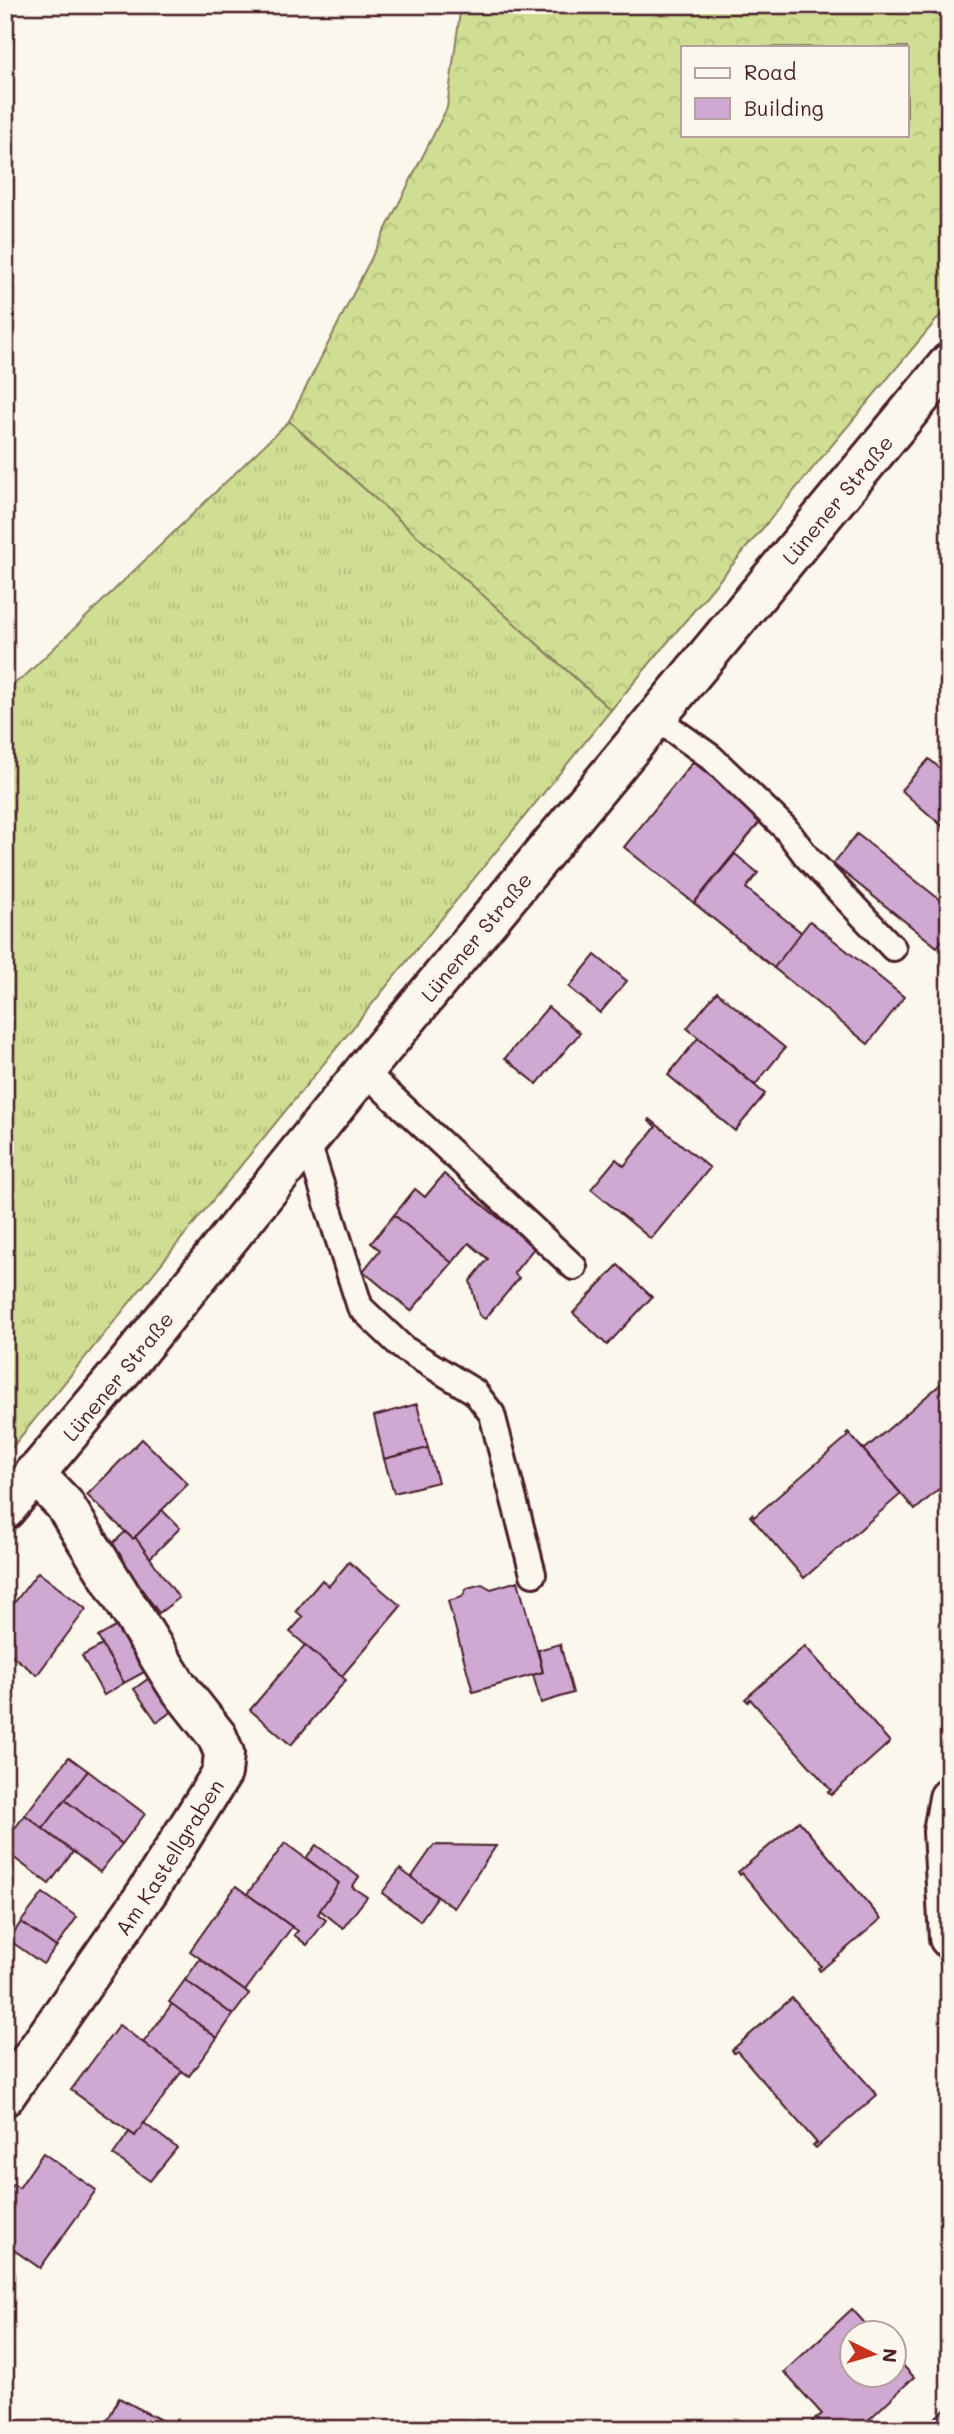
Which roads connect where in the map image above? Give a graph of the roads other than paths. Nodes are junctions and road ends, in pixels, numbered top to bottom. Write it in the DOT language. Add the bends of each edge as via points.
graph roads {
  1 [pos="949,363"];
  2 [pos="656,718"];
  3 [pos="893,948"];
  4 [pos="364,1071"];
  5 [pos="307,1140"];
  6 [pos="574,1267"];
  7 [pos="34,1473"];
  8 [pos="5,1510"];
  9 [pos="533,1574"];
  10 [pos="949,1798"];
  11 [pos="949,1938"];
  12 [pos="5,2095"];
  1 -- 2 [label="main road, Lünener Straße"];
  2 -- 3 [label="lane" via="711,757 785,828 807,858"];
  2 -- 4 [label="main road, Lünener Straße"];
  4 -- 5 [label="main road, Lünener Straße"];
  4 -- 6 [label="lane"];
  5 -- 7 [label="main road, Lünener Straße"];
  5 -- 9 [label="lane" via="360,1307 403,1348 475,1392 492,1414"];
  7 -- 8 [label="main road, Lünener Straße"];
  7 -- 12 [label="main road, Am Kastellgraben" via="64,1504 224,1753 222,1773 148,1891"];
  10 -- 11 [label="main road" via="943,1832"];
}
